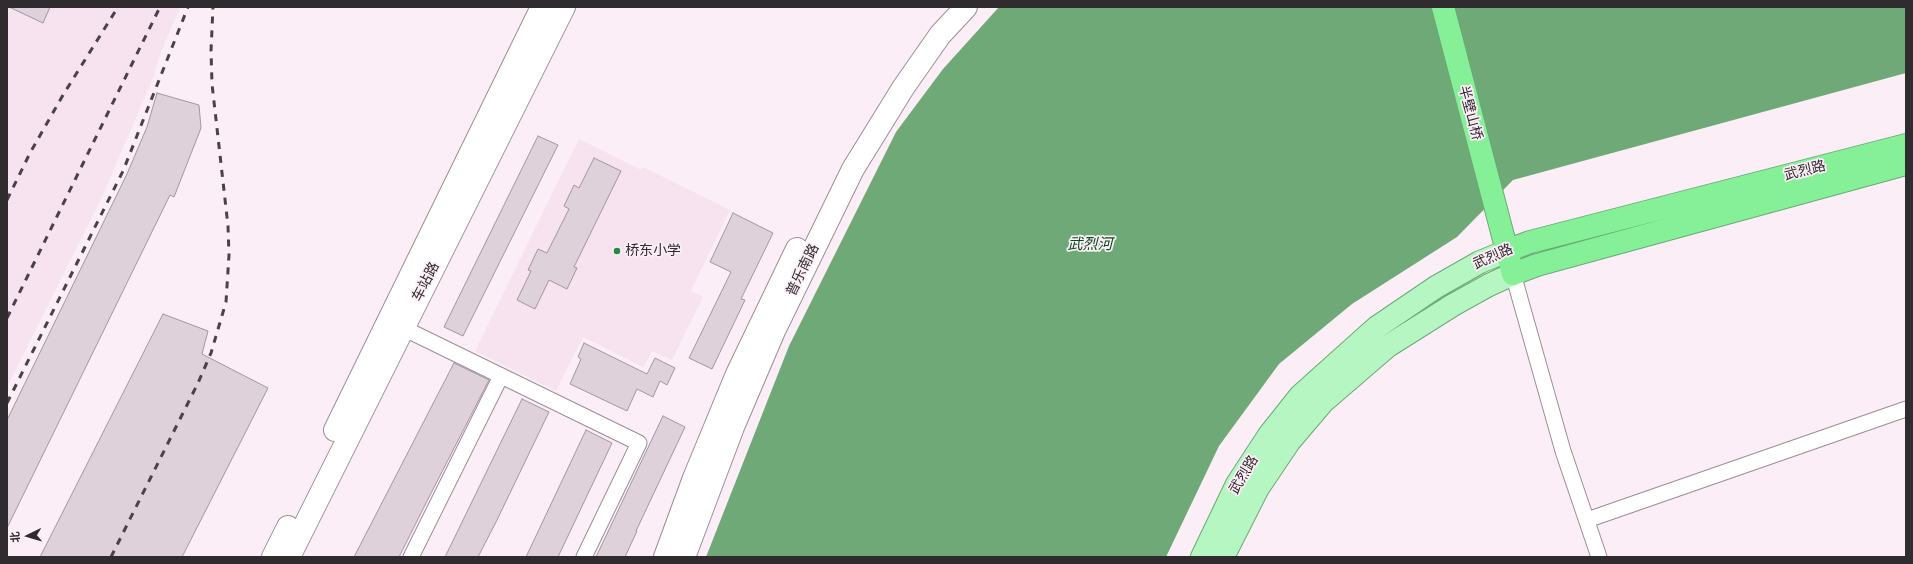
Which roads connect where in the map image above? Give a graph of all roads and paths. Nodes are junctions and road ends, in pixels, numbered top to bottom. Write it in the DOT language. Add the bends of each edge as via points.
graph roads {
  1 [pos="542,7"];
  2 [pos="564,7"];
  3 [pos="946,7"];
  4 [pos="966,7"];
  5 [pos="1442,7"];
  6 [pos="1906,145"];
  7 [pos="1906,164"];
  8 [pos="1507,251"];
  9 [pos="1514,274"];
  10 [pos="403,328"];
  11 [pos="502,376"];
  12 [pos="1906,409"];
  13 [pos="1586,520"];
  14 [pos="273,557"];
  15 [pos="289,557"];
  16 [pos="411,557"];
  17 [pos="584,557"];
  18 [pos="665,557"];
  19 [pos="684,557"];
  20 [pos="1202,557"];
  21 [pos="1223,557"];
  22 [pos="1599,557"];
  1 -- 14 [label="main road, 车站路"];
  2 -- 10 [label="main road, 车站路"];
  3 -- 18 [label="main road, 普乐南路" via="929,26 870,113 778,286 737,374"];
  4 -- 19 [label="main road, 普乐南路" via="940,35 903,88 853,169 774,331 733,427"];
  5 -- 8 [label="highway, 半壁山桥"];
  6 -- 8 [label="highway, 武烈路" via="1530,242"];
  7 -- 9 [label="highway, 武烈路" via="1537,265"];
  8 -- 9 [label="highway, 半壁山桥"];
  8 -- 20 [label="main road, 武烈路" via="1480,262 1436,287 1377,327 1300,396 1269,435 1237,484"];
  9 -- 13 [label="street" via="1563,451"];
  9 -- 21 [label="main road, 武烈路" via="1453,305 1388,346 1323,402 1289,442 1258,488"];
  10 -- 11 [label="street"];
  10 -- 15 [label="main road, 车站路"];
  11 -- 16 [label="street"];
  11 -- 17 [label="street" via="639,443"];
  12 -- 13 [label="street"];
  13 -- 22 [label="street"];
}
